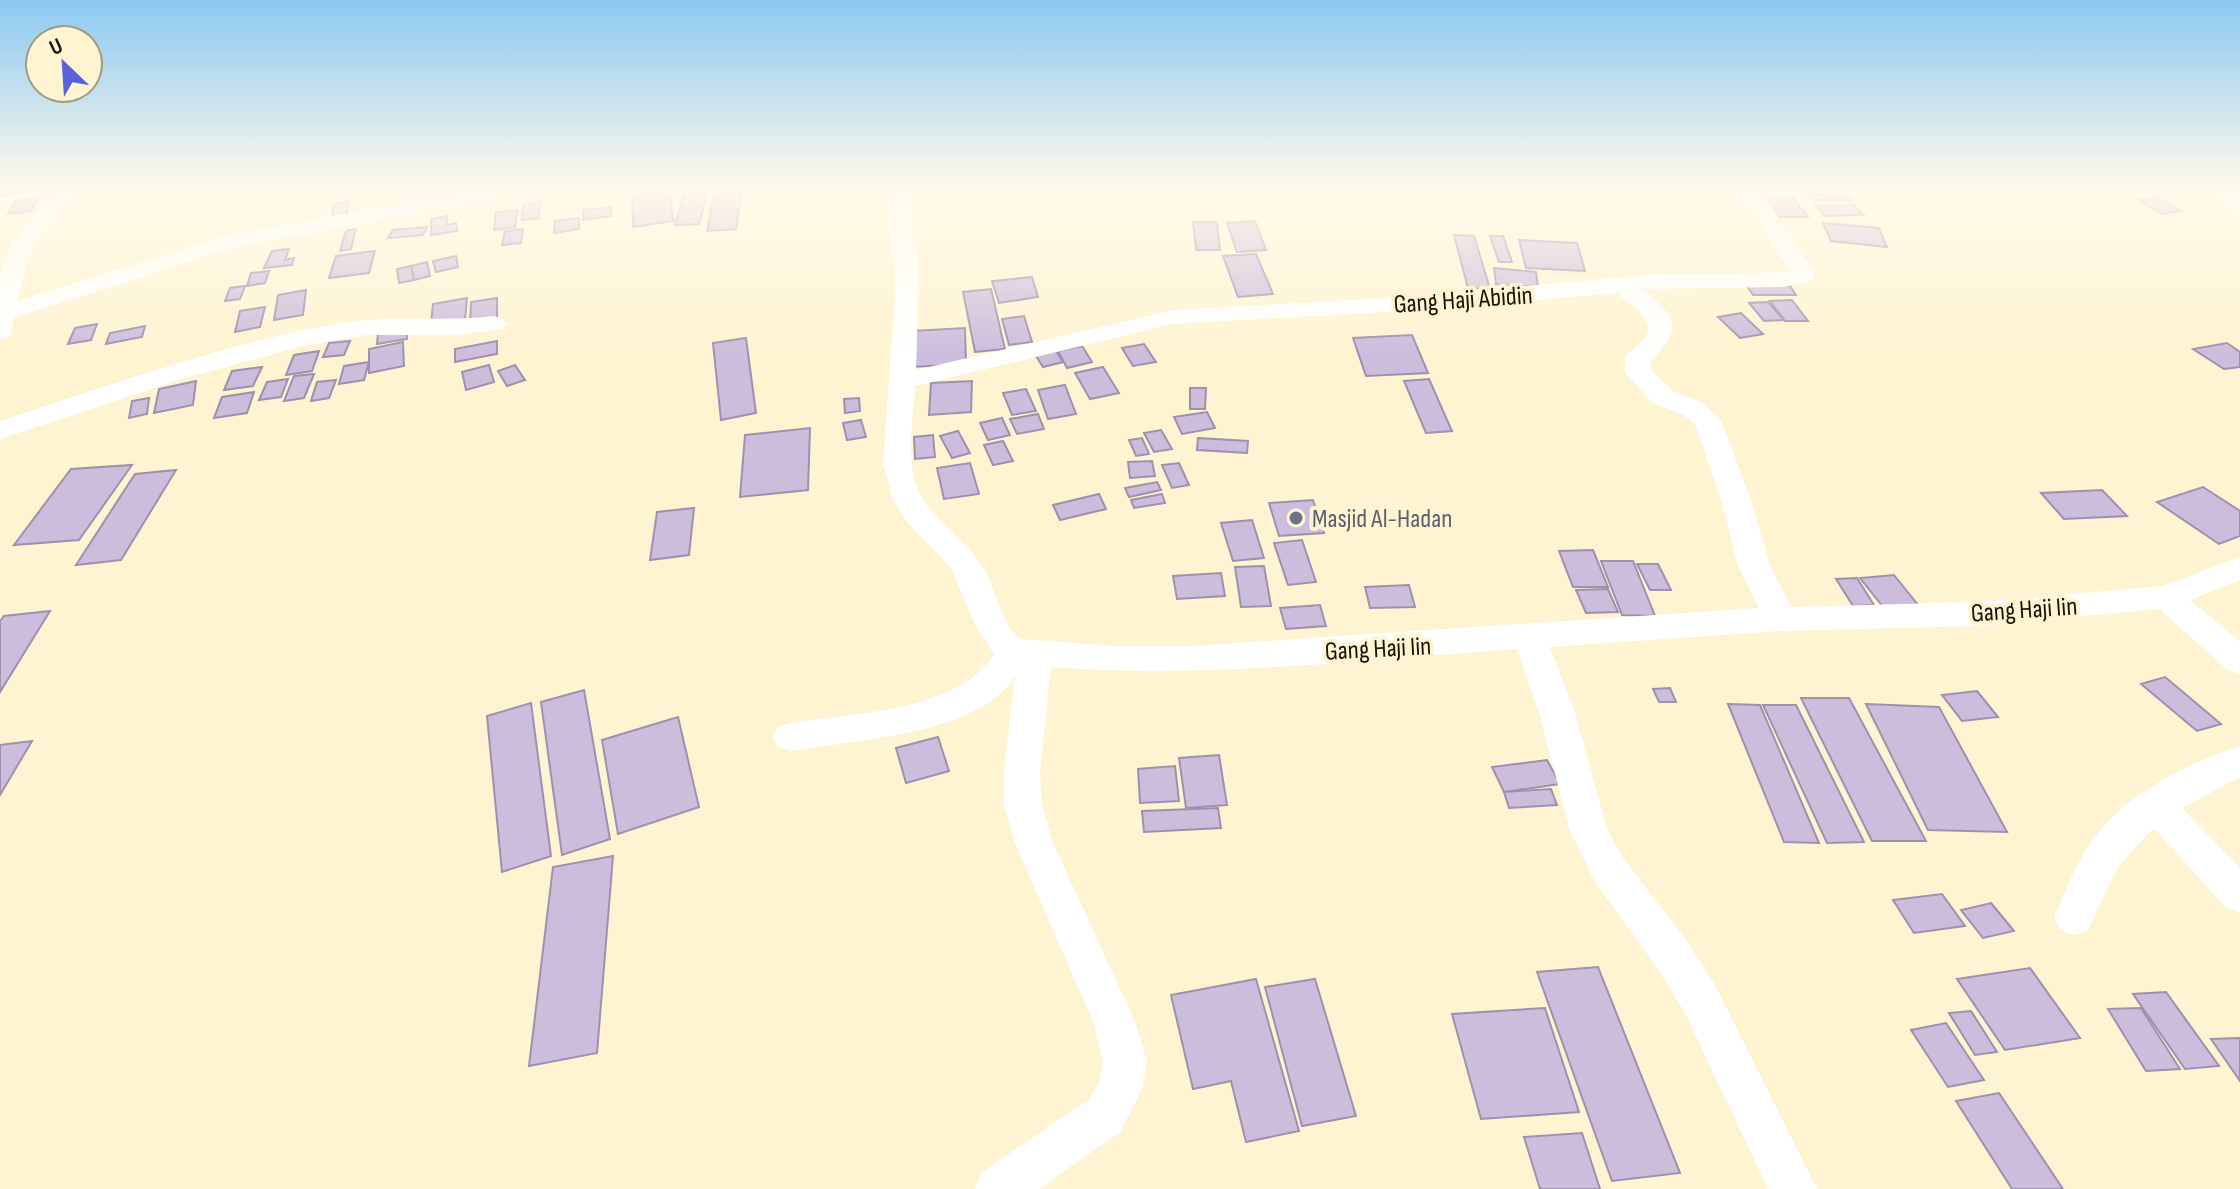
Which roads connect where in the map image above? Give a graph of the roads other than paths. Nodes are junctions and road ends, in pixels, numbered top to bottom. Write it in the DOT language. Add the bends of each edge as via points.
graph roads {
  1 [pos="24,243"];
  2 [pos="223,243"];
  3 [pos="903,243"];
  4 [pos="1784,243"];
  5 [pos="1621,285"];
  6 [pos="0,321"];
  7 [pos="494,324"];
  8 [pos="901,381"];
  9 [pos="0,430"];
  10 [pos="2240,568"];
  11 [pos="2166,597"];
  12 [pos="1781,619"];
  13 [pos="1530,638"];
  14 [pos="1024,652"];
  15 [pos="2240,661"];
  16 [pos="791,737"];
  17 [pos="2240,761"];
  18 [pos="2157,806"];
  19 [pos="2240,895"];
  20 [pos="2074,917"];
  21 [pos="999,1189"];
  22 [pos="1793,1189"];
  1 -- 6 [label="street"];
  2 -- 6 [label="street" via="117,275"];
  3 -- 8 [label="street" via="907,268"];
  4 -- 5 [label="street, Gang Haji Abidin" via="1802,276"];
  5 -- 8 [label="street, Gang Haji Abidin" via="1173,317"];
  5 -- 12 [label="street" via="1640,300 1661,330 1660,338 1638,358 1638,373 1663,397 1707,420 1754,566"];
  7 -- 9 [label="street" via="459,329 388,324 317,335 139,384"];
  8 -- 14 [label="street" via="897,464 912,511 966,566 1000,643"];
  10 -- 11 [label="street, Gang Haji Iin"];
  11 -- 12 [label="street, Gang Haji Iin" via="1979,614"];
  11 -- 15 [label="street"];
  12 -- 13 [label="street, Gang Haji Iin"];
  13 -- 14 [label="street, Gang Haji Iin" via="1192,659"];
  13 -- 22 [label="street" via="1589,831 1625,894 1700,999"];
  14 -- 16 [label="street" via="966,702"];
  14 -- 21 [label="street" via="1023,805 1034,843 1115,1024 1125,1062 1120,1089 1104,1116"];
  17 -- 18 [label="street" via="2207,774"];
  18 -- 19 [label="street"];
  18 -- 20 [label="street" via="2113,842"];
}
